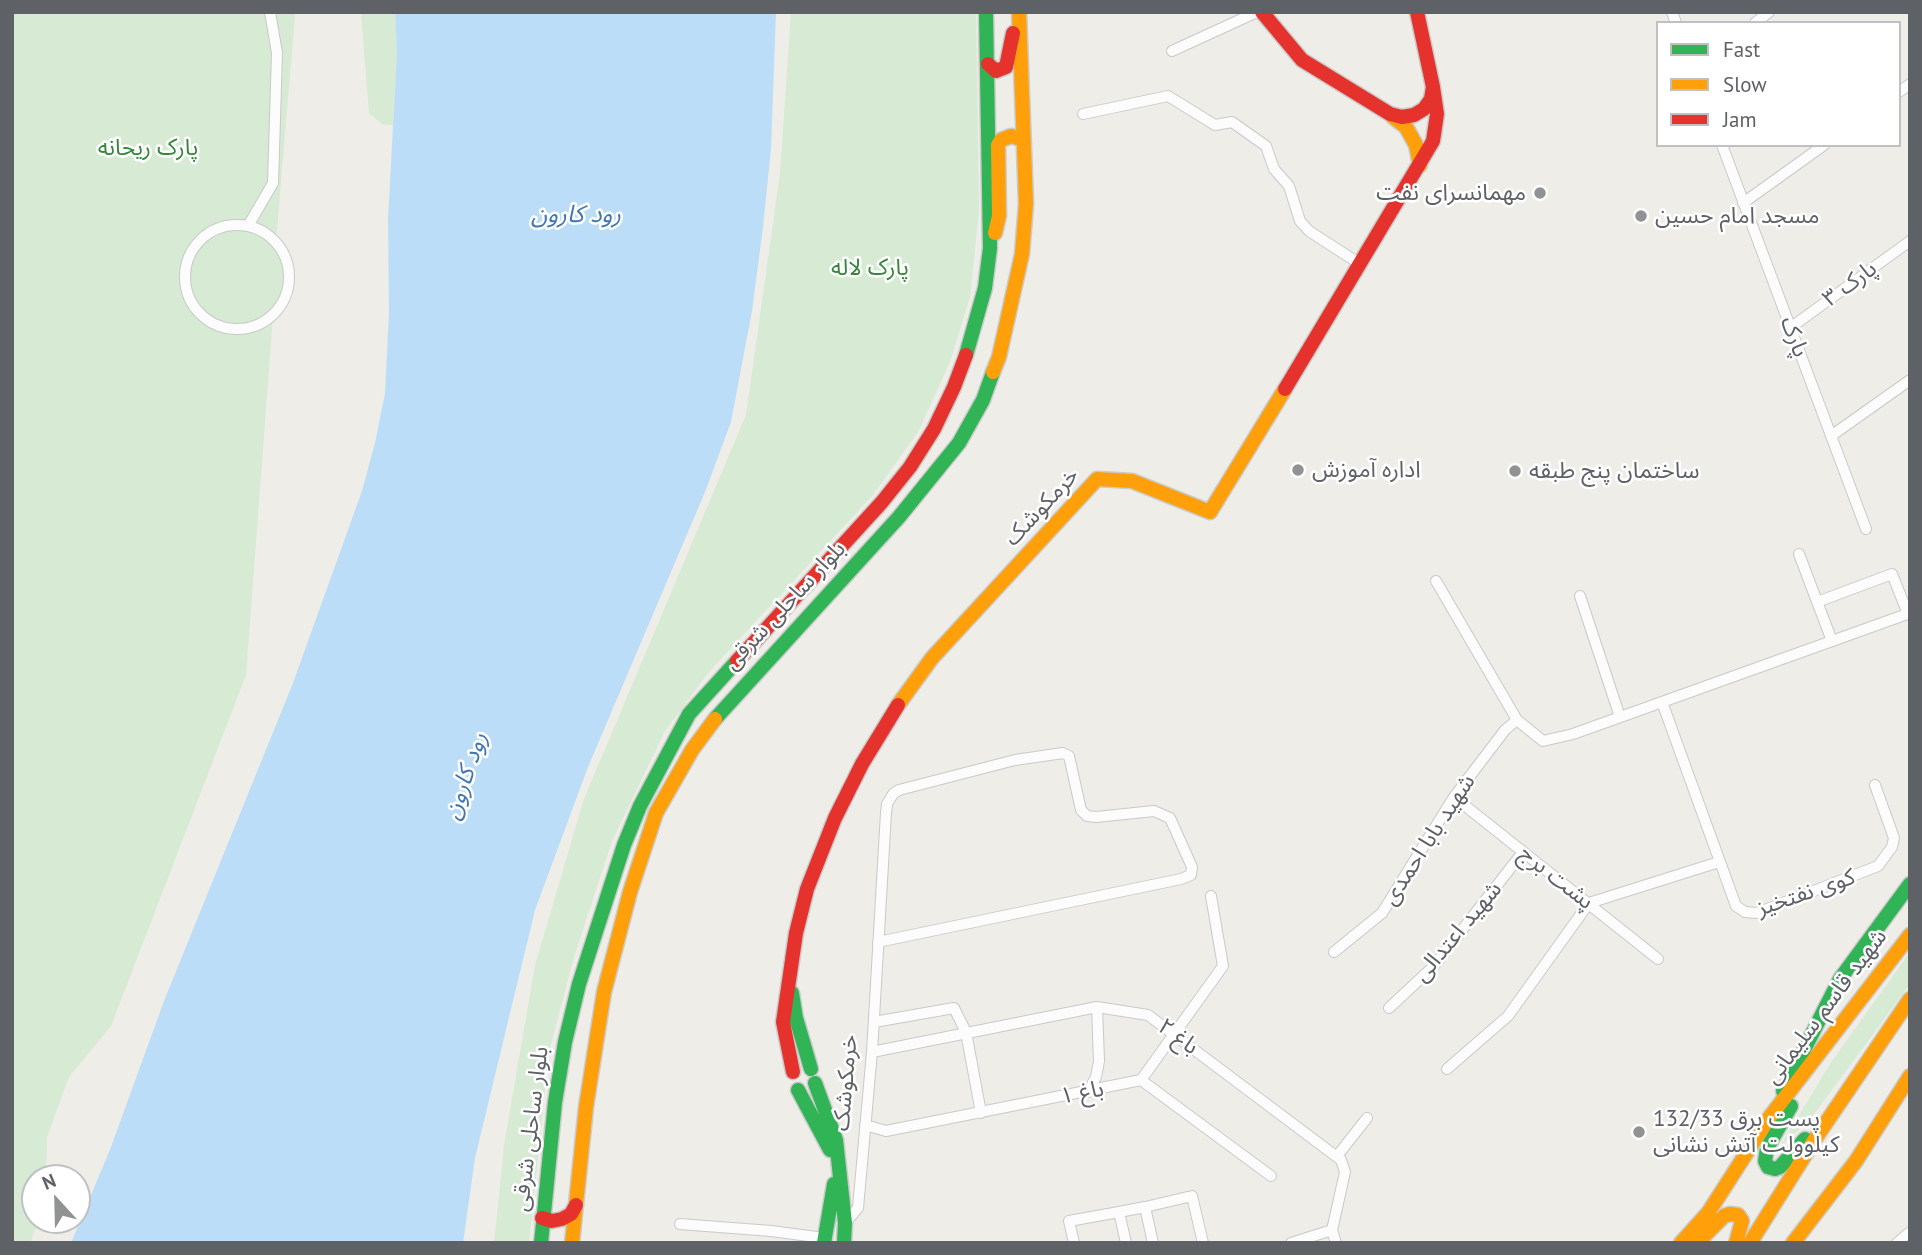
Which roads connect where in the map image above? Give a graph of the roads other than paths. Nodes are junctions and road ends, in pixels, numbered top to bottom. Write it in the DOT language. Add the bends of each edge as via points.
graph roads {
  1 [pos="270,12"];
  2 [pos="986,12"];
  3 [pos="1018,12"];
  4 [pos="1257,12"];
  5 [pos="1262,12"];
  6 [pos="1417,12"];
  7 [pos="1172,51"];
  8 [pos="988,64"];
  9 [pos="1433,87"];
  10 [pos="1083,114"];
  11 [pos="1390,114"];
  12 [pos="1024,144"];
  13 [pos="1723,147"];
  14 [pos="1821,147"];
  15 [pos="1420,165"];
  16 [pos="1744,202"];
  17 [pos="248,226"];
  18 [pos="1910,241"];
  19 [pos="990,248"];
  20 [pos="1360,264"];
  21 [pos="1790,328"];
  22 [pos="1910,380"];
  23 [pos="1831,436"];
  24 [pos="1866,529"];
  25 [pos="1799,554"];
  26 [pos="1436,581"];
  27 [pos="1580,596"];
  28 [pos="1817,602"];
  29 [pos="1909,614"];
  30 [pos="1832,641"];
  31 [pos="1662,702"];
  32 [pos="1620,717"];
  33 [pos="1517,720"];
  34 [pos="1875,785"];
  35 [pos="1454,797"];
  36 [pos="1523,852"];
  37 [pos="1719,862"];
  38 [pos="1910,884"];
  39 [pos="1212,896"];
  40 [pos="1589,903"];
  41 [pos="1910,935"];
  42 [pos="878,942"];
  43 [pos="1334,952"];
  44 [pos="1658,959"];
  45 [pos="790,977"];
  46 [pos="1910,999"];
  47 [pos="1097,1006"];
  48 [pos="1389,1008"];
  49 [pos="874,1022"];
  50 [pos="966,1032"];
  51 [pos="1174,1034"];
  52 [pos="872,1052"];
  53 [pos="1820,1054"];
  54 [pos="1447,1069"];
  55 [pos="793,1072"];
  56 [pos="813,1076"];
  57 [pos="1910,1076"];
  58 [pos="1141,1080"];
  59 [pos="798,1090"];
  60 [pos="1088,1092"];
  61 [pos="1845,1094"];
  62 [pos="981,1113"];
  63 [pos="1367,1118"];
  64 [pos="1769,1118"];
  65 [pos="865,1125"];
  66 [pos="1337,1156"];
  67 [pos="1271,1176"];
  68 [pos="837,1188"];
  69 [pos="576,1205"];
  70 [pos="1145,1207"];
  71 [pos="1119,1212"];
  72 [pos="542,1218"];
  73 [pos="845,1223"];
  74 [pos="680,1224"];
  75 [pos="1332,1230"];
  76 [pos="1910,1232"];
  77 [pos="825,1239"];
  78 [pos="844,1241"];
  79 [pos="541,1243"];
  80 [pos="572,1243"];
  81 [pos="1074,1243"];
  82 [pos="1126,1243"];
  83 [pos="1153,1243"];
  84 [pos="1203,1243"];
  85 [pos="1291,1243"];
  86 [pos="1336,1243"];
  87 [pos="1681,1243"];
  88 [pos="1697,1243"];
  89 [pos="1736,1243"];
  90 [pos="1750,1243"];
  91 [pos="1793,1243"];
  92 [pos="1897,1243"];
  1 -- 17 [label="street" via="277,53 273,183"];
  2 -- 8 [label="main road, بلوار ساحلی شرقی"];
  3 -- 8 [label="main road" via="1006,67 996,71"];
  3 -- 12 [label="main road, بلوار ساحلی شرقی"];
  4 -- 7 [label="street"];
  5 -- 11 [label="main road" via="1302,60"];
  6 -- 9 [label="main road, خرمکوشک"];
  8 -- 19 [label="main road, بلوار ساحلی شرقی"];
  9 -- 11 [label="main road" via="1424,109 1402,117"];
  9 -- 15 [label="main road, خرمکوشک" via="1437,114 1433,141"];
  10 -- 20 [label="street" via="1168,96 1215,125 1232,122 1266,146 1308,231"];
  11 -- 15 [label="main road" via="1406,127"];
  12 -- 19 [label="main road" via="1010,136 998,145 999,216"];
  12 -- 69 [label="main road, بلوار ساحلی شرقی" via="1026,204 1021,254 999,357 983,400 959,443 899,517 715,716 656,813 604,992"];
  13 -- 16 [label="street, پارک"];
  14 -- 16 [label="street"];
  15 -- 20 [label="main road, خرمکوشک"];
  16 -- 21 [label="street, پارک"];
  17 -- 17 [label="street" via="215,230 190,254 186,270 186,286 196,307 213,323 229,328 252,326 273,315 289,287 285,255 264,231"];
  18 -- 21 [label="street, پارک ۳"];
  19 -- 72 [label="main road, بلوار ساحلی شرقی" via="985,288 967,354 934,429 911,467 689,714 640,806 576,996 555,1102"];
  20 -- 45 [label="main road, خرمکوشک" via="1210,512 1132,481 1097,479 932,657 874,743 835,818 807,889"];
  21 -- 23 [label="street, پارک"];
  22 -- 23 [label="street"];
  23 -- 24 [label="street, پارک"];
  25 -- 28 [label="street"];
  26 -- 33 [label="street"];
  27 -- 32 [label="street"];
  28 -- 29 [label="street" via="1892,574"];
  28 -- 30 [label="street"];
  29 -- 30 [label="street"];
  30 -- 31 [label="street"];
  31 -- 32 [label="street"];
  31 -- 37 [label="street, کوی نفتخیز"];
  32 -- 33 [label="street" via="1543,741"];
  33 -- 35 [label="street, شهید بابا احمدی"];
  34 -- 37 [label="street, کوی نفتخیز" via="1894,838 1878,866 1865,873 1757,913 1736,906"];
  35 -- 36 [label="street, پشت برج"];
  35 -- 43 [label="street, شهید بابا احمدی" via="1382,913"];
  36 -- 40 [label="street, پشت برج"];
  36 -- 48 [label="street, شهید اعتدالی" via="1434,967"];
  37 -- 40 [label="street"];
  38 -- 64 [label="main road" via="1840,979"];
  39 -- 51 [label="street" via="1223,966"];
  40 -- 44 [label="street, پشت برج"];
  40 -- 54 [label="street" via="1508,1016"];
  41 -- 53 [label="main road, شهید قاسم سلیمانی"];
  42 -- 42 [label="street, خرمکوشک" via="886,813 893,794 1015,760 1069,756 1081,810 1087,816 1154,811 1170,818 1192,867 1191,876 1181,879"];
  42 -- 49 [label="street, خرمکوشک"];
  45 -- 55 [label="main road" via="783,1022"];
  45 -- 56 [label="main road"];
  46 -- 61 [label="main road"];
  47 -- 50 [label="street, باغ ۲"];
  47 -- 51 [label="street, باغ ۲" via="1148,1015"];
  47 -- 60 [label="street" via="1099,1060"];
  49 -- 50 [label="street" via="954,1007"];
  49 -- 52 [label="street, خرمکوشک"];
  50 -- 52 [label="street, باغ ۲"];
  50 -- 62 [label="street"];
  51 -- 58 [label="street"];
  51 -- 66 [label="street, باغ ۲"];
  52 -- 65 [label="street, خرمکوشک"];
  53 -- 61 [label="main road" via="1767,1148 1768,1167 1780,1167"];
  53 -- 64 [label="main road, شهید قاسم سلیمانی"];
  55 -- 56 [label="main road" via="801,1066"];
  55 -- 59 [label="main road" via="791,1082"];
  56 -- 59 [label="main road" via="808,1090"];
  56 -- 68 [label="main road" via="836,1140"];
  57 -- 91 [label="main road" via="1856,1161"];
  58 -- 60 [label="street, باغ ۱"];
  58 -- 67 [label="street"];
  59 -- 68 [label="main road" via="828,1143"];
  60 -- 62 [label="street, باغ ۱"];
  61 -- 90 [label="main road"];
  62 -- 65 [label="street, باغ ۱" via="886,1130"];
  63 -- 66 [label="street"];
  64 -- 87 [label="main road, شهید قاسم سلیمانی" via="1708,1213"];
  65 -- 73 [label="street, خرمکوشک" via="858,1208"];
  66 -- 75 [label="street" via="1345,1172"];
  68 -- 73 [label="main road"];
  68 -- 77 [label="main road"];
  69 -- 72 [label="main road" via="562,1219"];
  69 -- 80 [label="main road, بلوار ساحلی شرقی"];
  70 -- 71 [label="street"];
  70 -- 83 [label="street"];
  70 -- 84 [label="street" via="1192,1196"];
  71 -- 81 [label="street" via="1069,1221"];
  71 -- 82 [label="street"];
  72 -- 79 [label="main road, بلوار ساحلی شرقی"];
  73 -- 78 [label="main road"];
  74 -- 77 [label="street"];
  75 -- 85 [label="street"];
  75 -- 86 [label="street"];
  76 -- 92 [label="street"];
  77 -- 78 [label="main road" via="838,1234"];
  88 -- 89 [label="main road" via="1730,1214 1742,1221"];
}
